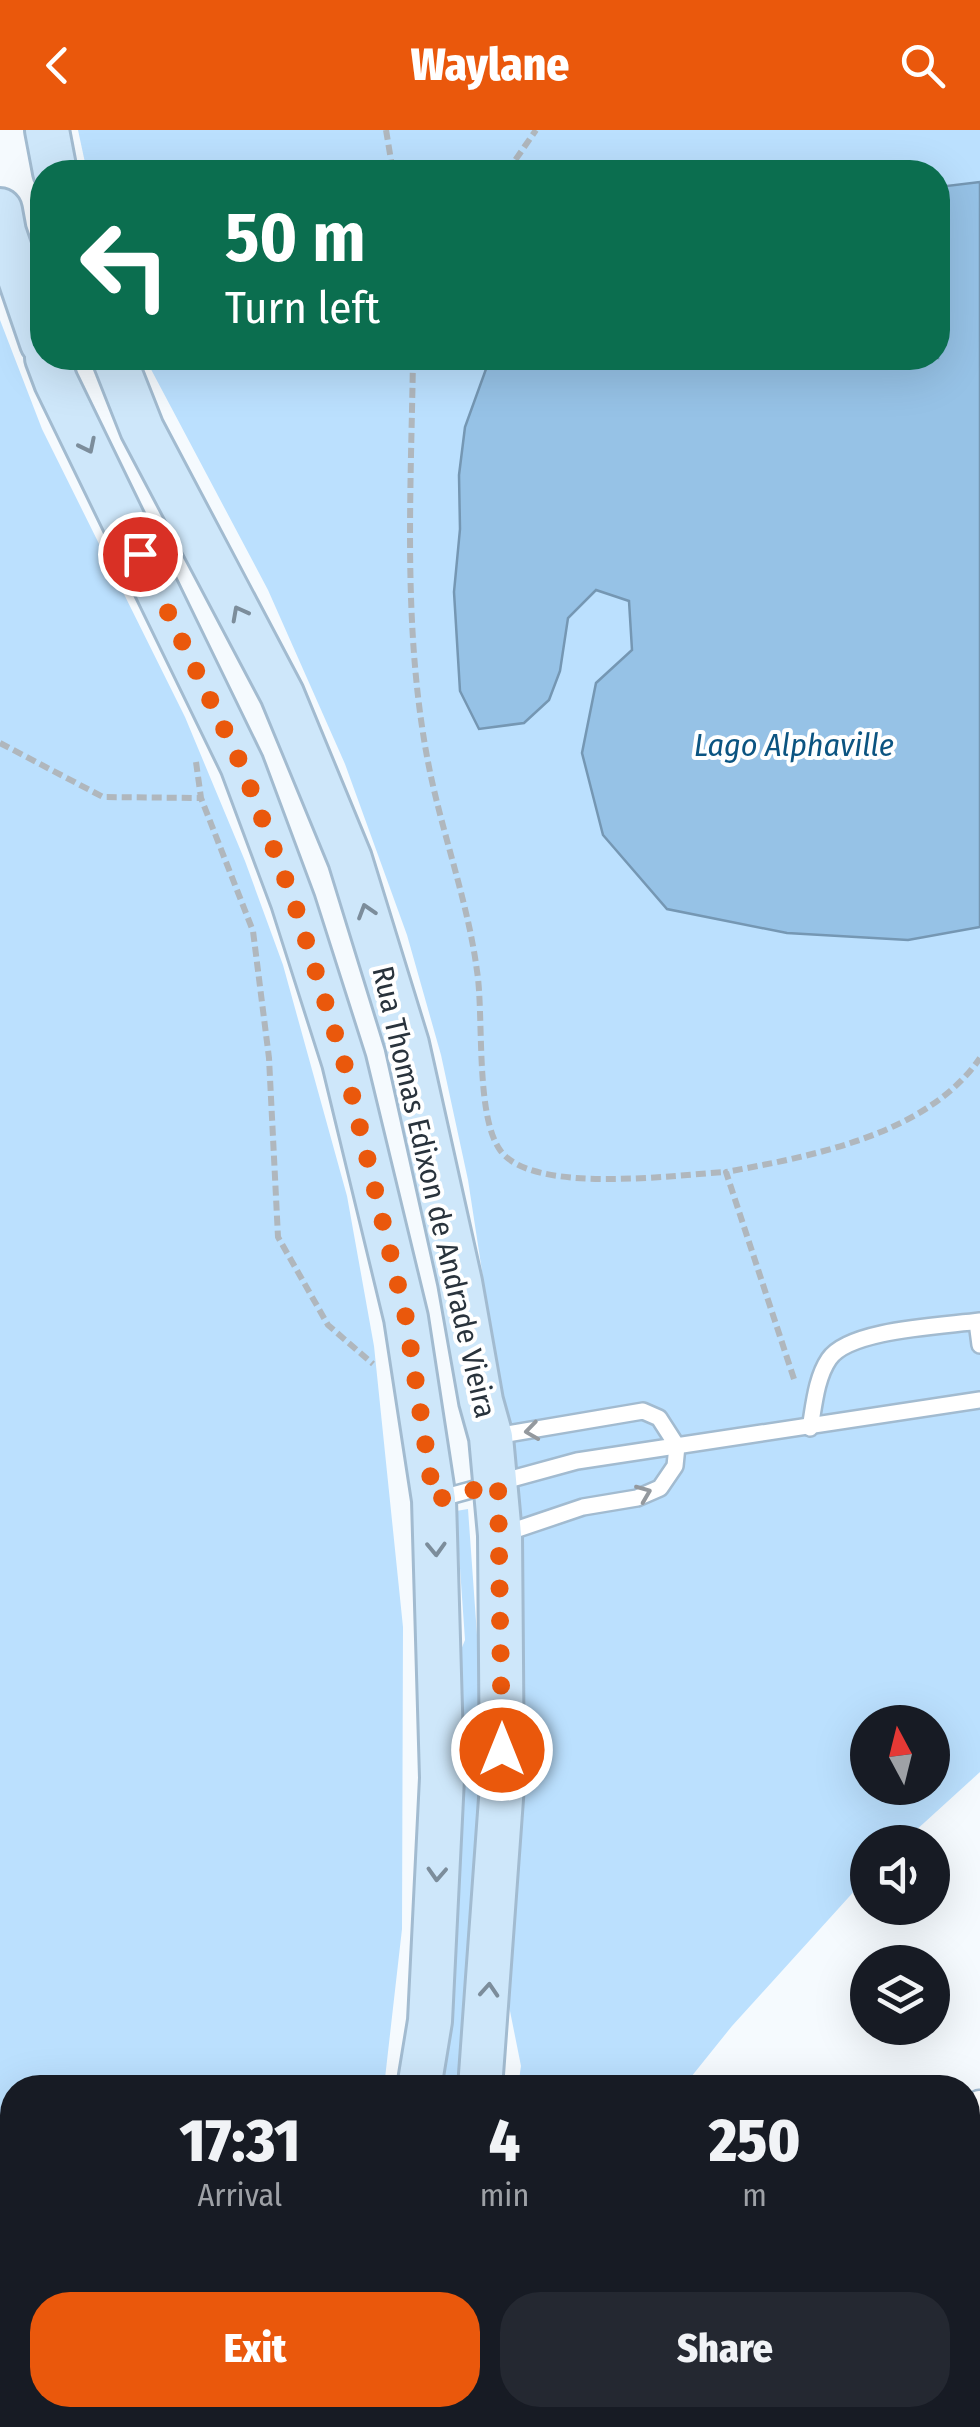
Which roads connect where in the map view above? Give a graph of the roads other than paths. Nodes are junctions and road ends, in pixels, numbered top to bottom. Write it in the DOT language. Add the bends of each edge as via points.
graph roads {
  1 [pos="48,130"];
  2 [pos="53,160"];
  3 [pos="0,210"];
  4 [pos="30,305"];
  5 [pos="52,370"];
  6 [pos="119,370"];
  7 [pos="978,1322"];
  8 [pos="980,1345"];
  9 [pos="980,1400"];
  10 [pos="810,1428"];
  11 [pos="491,1436"];
  12 [pos="677,1446"];
  13 [pos="498,1484"];
  14 [pos="434,1500"];
  15 [pos="500,1534"];
  16 [pos="421,2075"];
  17 [pos="481,2075"];
  1 -- 2 [label="street"];
  3 -- 4 [label="street"];
  5 -- 14 [label="street, Rua Thomas Edixon de Andrade Vieira, one-way" via="242,766 294,902 344,1062 406,1318"];
  11 -- 6 [label="street, Rua Thomas Edixon de Andrade Vieira, one-way" via="407,1044 350,859 282,694 142,429"];
  7 -- 8 [label="lane"];
  7 -- 10 [label="lane" via="841,1344 827,1361"];
  9 -- 10 [label="lane"];
  10 -- 12 [label="lane"];
  12 -- 11 [label="lane, one-way" via="660,1418 643,1411"];
  11 -- 13 [label="street, Rua Thomas Edixon de Andrade Vieira"];
  12 -- 13 [label="lane" via="577,1461"];
  15 -- 12 [label="lane, one-way" via="660,1488 675,1466"];
  13 -- 14 [label="lane"];
  13 -- 15 [label="street, Rua Thomas Edixon de Andrade Vieira"];
  14 -- 16 [label="street, Rua Thomas Edixon de Andrade Vieira, one-way" via="442,1778 430,2021"];
  17 -- 15 [label="street, Rua Thomas Edixon de Andrade Vieira, one-way" via="502,1786"];
}
